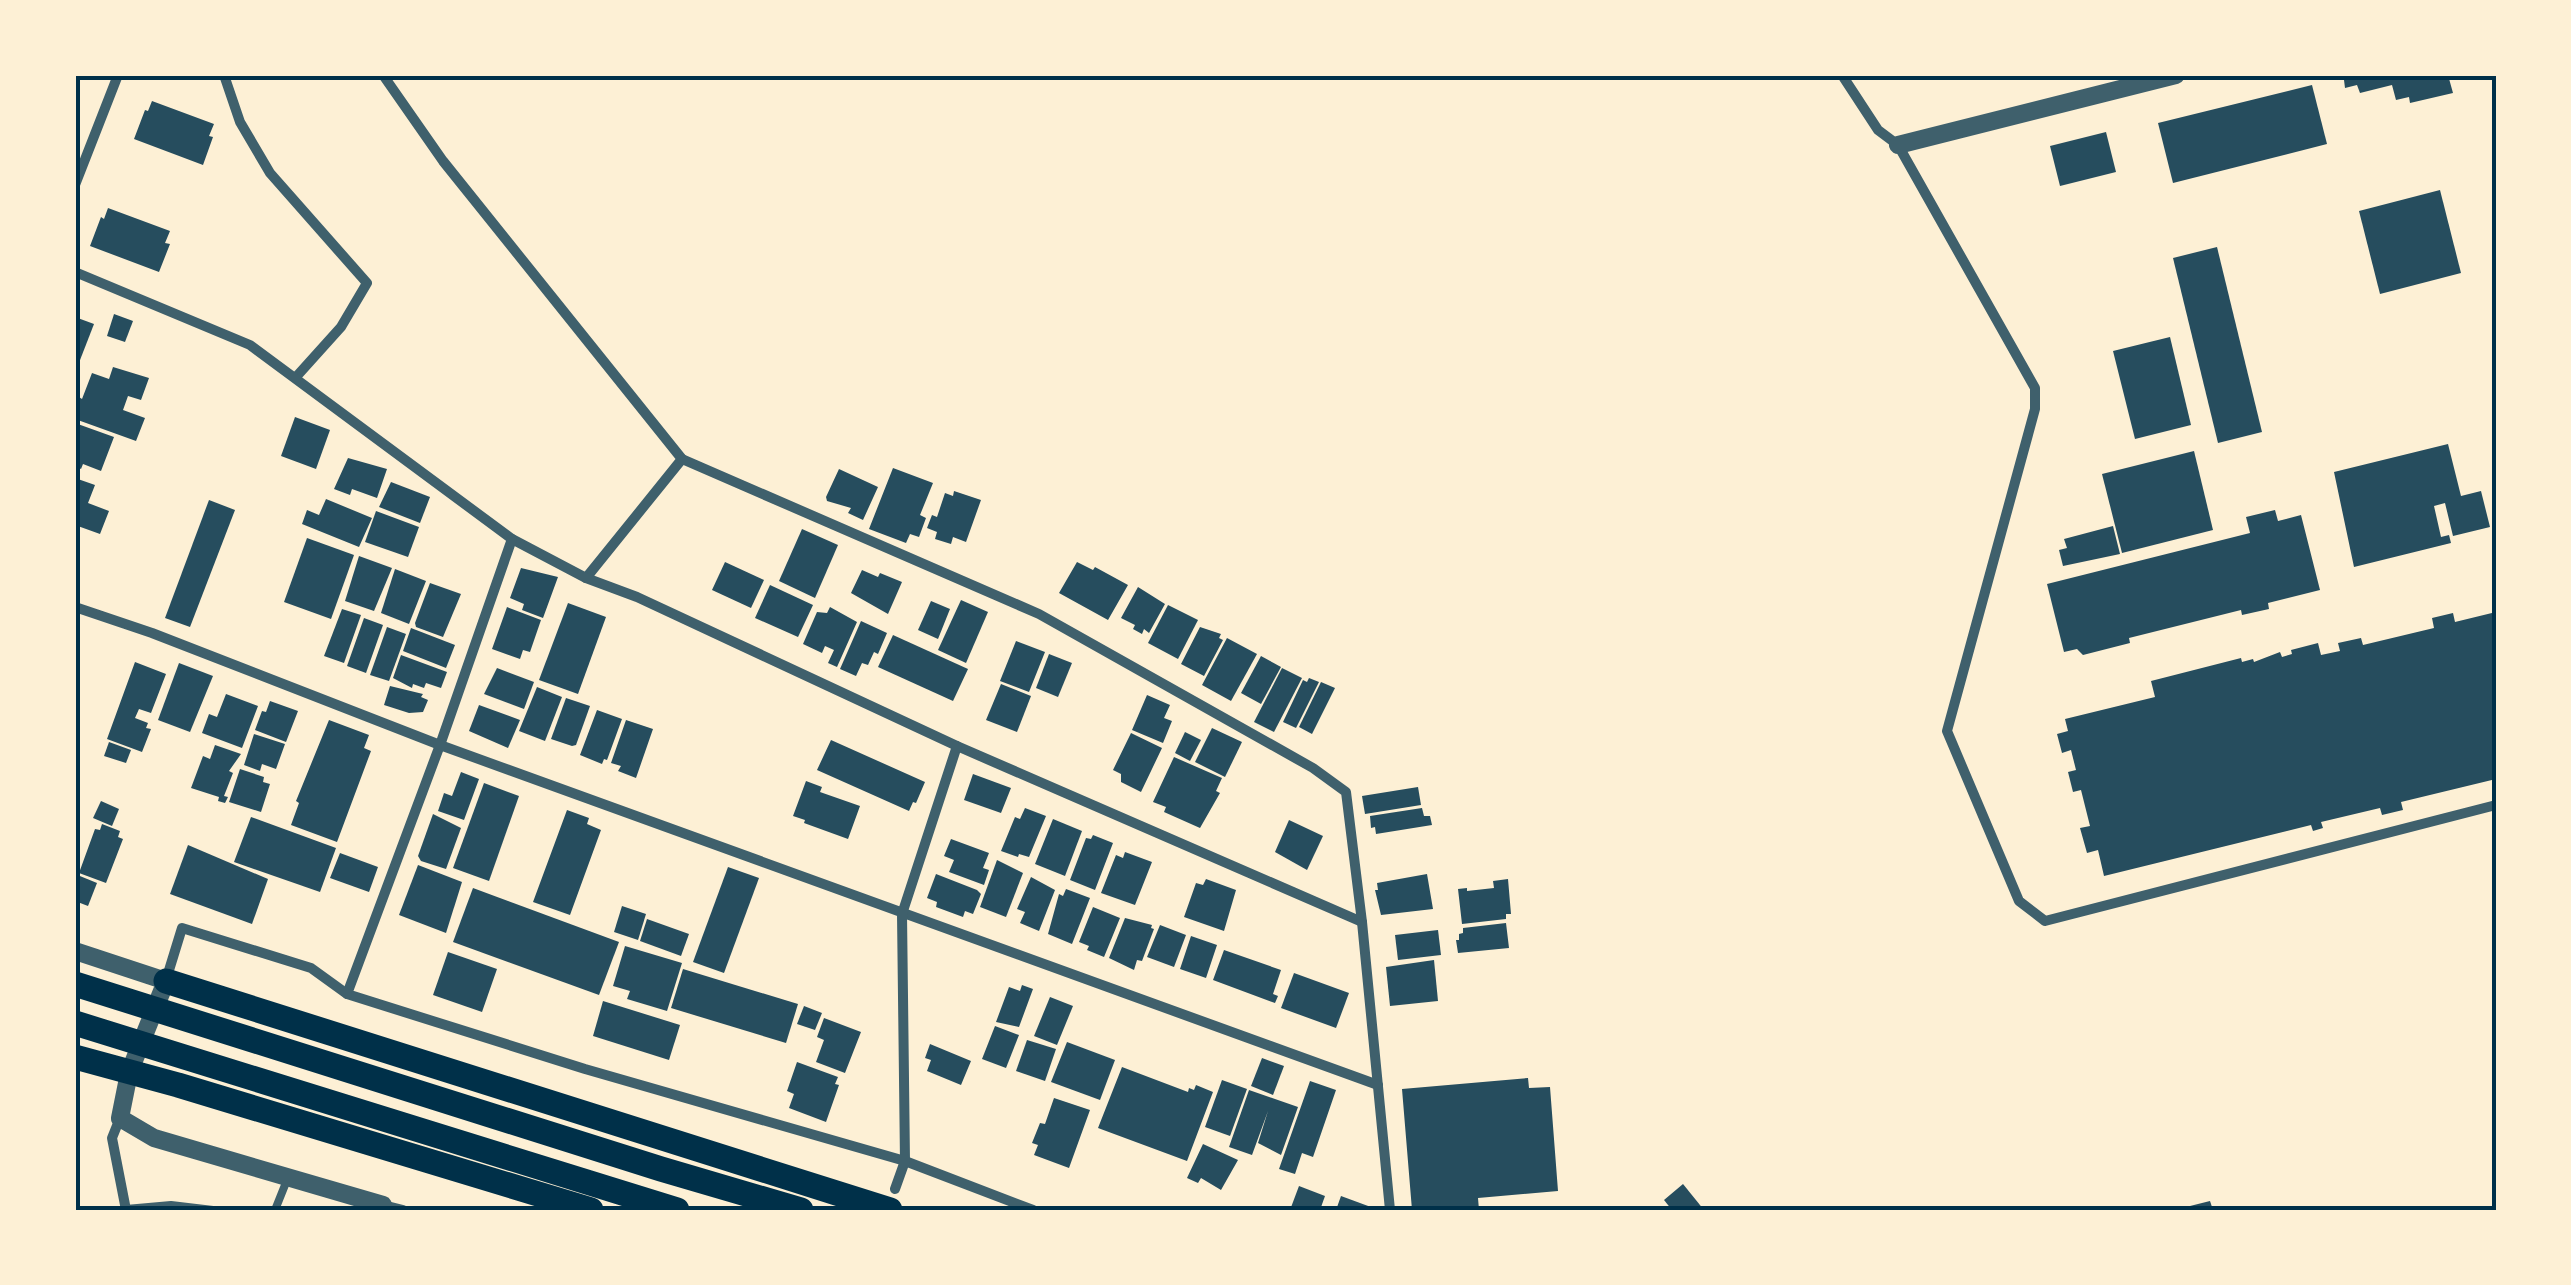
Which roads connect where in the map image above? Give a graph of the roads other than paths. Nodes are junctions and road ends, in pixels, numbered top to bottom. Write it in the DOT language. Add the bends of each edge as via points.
graph roads {
  1 [pos="118,75"];
  2 [pos="224,75"];
  3 [pos="383,75"];
  4 [pos="1842,75"];
  5 [pos="2176,75"];
  6 [pos="1898,145"];
  7 [pos="75,185"];
  8 [pos="75,272"];
  9 [pos="296,377"];
  10 [pos="682,458"];
  11 [pos="512,539"];
  12 [pos="586,578"];
  13 [pos="75,607"];
  14 [pos="440,745"];
  15 [pos="957,746"];
  16 [pos="2496,805"];
  17 [pos="902,914"];
  18 [pos="1362,922"];
  19 [pos="75,951"];
  20 [pos="166,981"];
  21 [pos="75,984"];
  22 [pos="348,994"];
  23 [pos="75,1023"];
  24 [pos="75,1057"];
  25 [pos="128,1073"];
  26 [pos="1378,1086"];
  27 [pos="120,1118"];
  28 [pos="906,1161"];
  29 [pos="287,1180"];
  30 [pos="893,1200"];
  31 [pos="667,1207"];
  32 [pos="384,1208"];
  33 [pos="126,1210"];
  34 [pos="213,1210"];
  35 [pos="275,1210"];
  36 [pos="403,1210"];
  37 [pos="591,1210"];
  38 [pos="801,1210"];
  39 [pos="1033,1210"];
  40 [pos="1390,1210"];
  1 -- 7 [label="street"];
  2 -- 9 [label="street" via="240,122 270,174 367,283 341,326"];
  3 -- 10 [label="street" via="443,161"];
  4 -- 6 [label="street" via="1878,130"];
  5 -- 6 [label="street"];
  6 -- 16 [label="street" via="2035,388 2035,409 1947,731 2019,901 2044,921"];
  8 -- 9 [label="street" via="250,345"];
  9 -- 11 [label="street"];
  10 -- 12 [label="street"];
  10 -- 18 [label="street" via="1039,614 1312,768 1346,792"];
  11 -- 12 [label="street"];
  11 -- 14 [label="street"];
  12 -- 15 [label="street"];
  13 -- 14 [label="street"];
  14 -- 17 [label="street"];
  14 -- 22 [label="street"];
  15 -- 17 [label="street"];
  15 -- 18 [label="street"];
  17 -- 26 [label="street"];
  17 -- 28 [label="street"];
  18 -- 26 [label="street"];
  19 -- 20 [label="street"];
  20 -- 22 [label="street" via="182,928 311,968"];
  20 -- 25 [label="street"];
  20 -- 30 [label="highway"];
  21 -- 38 [label="highway"];
  22 -- 28 [label="street"];
  23 -- 31 [label="highway"];
  24 -- 25 [label="highway"];
  25 -- 27 [label="street"];
  25 -- 37 [label="highway"];
  26 -- 40 [label="street"];
  27 -- 29 [label="street" via="154,1138"];
  27 -- 33 [label="street" via="112,1138"];
  28 -- 30 [label="street"];
  28 -- 39 [label="street"];
  29 -- 32 [label="street"];
  29 -- 35 [label="lane"];
  32 -- 36 [label="street"];
  33 -- 34 [label="lane" via="172,1204"];
}
